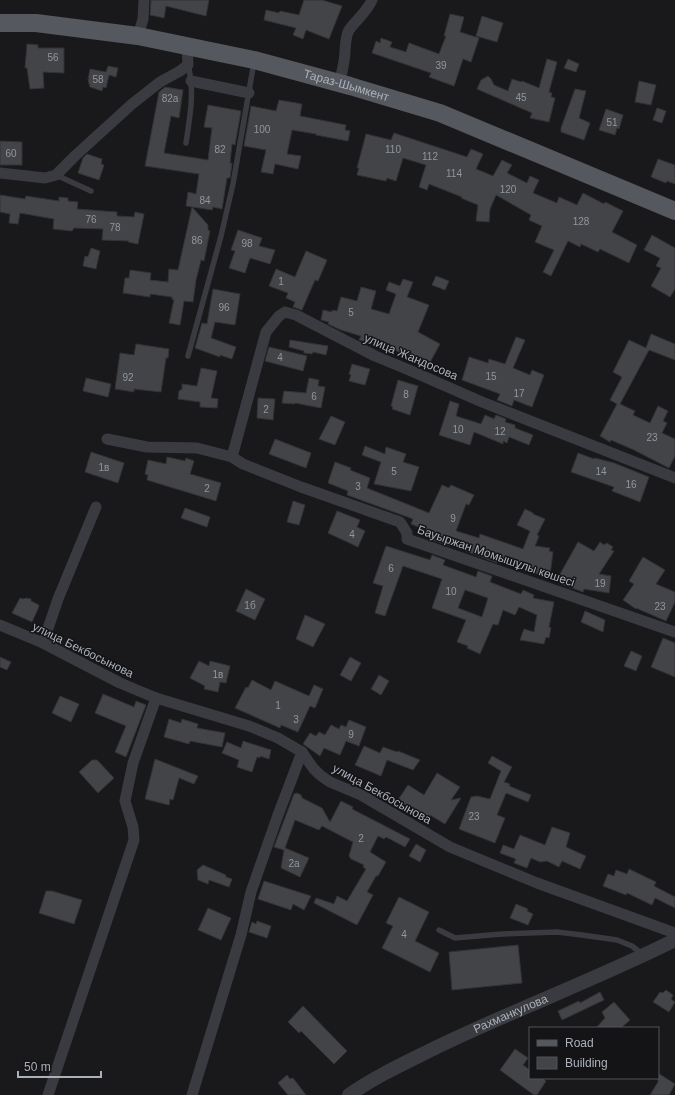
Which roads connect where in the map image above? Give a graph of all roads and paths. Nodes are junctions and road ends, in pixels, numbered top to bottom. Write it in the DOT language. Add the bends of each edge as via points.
graph roads {
  1 [pos="144,0"];
  2 [pos="372,0"];
  3 [pos="0,23"];
  4 [pos="138,36"];
  5 [pos="187,46"];
  6 [pos="254,60"];
  7 [pos="188,65"];
  8 [pos="191,81"];
  9 [pos="339,83"];
  10 [pos="249,93"];
  11 [pos="186,143"];
  12 [pos="0,173"];
  13 [pos="56,175"];
  14 [pos="91,191"];
  15 [pos="675,211"];
  16 [pos="188,356"];
  17 [pos="107,440"];
  18 [pos="232,457"];
  19 [pos="675,478"];
  20 [pos="96,507"];
  21 [pos="0,625"];
  22 [pos="675,632"];
  23 [pos="43,643"];
  24 [pos="156,698"];
  25 [pos="302,752"];
  26 [pos="439,930"];
  27 [pos="675,933"];
  28 [pos="675,940"];
  29 [pos="644,955"];
  30 [pos="48,1095"];
  31 [pos="192,1095"];
  32 [pos="349,1095"];
  1 -- 4 [label="street"];
  2 -- 9 [label="street" via="345,39 344,64"];
  3 -- 4 [label="main road, Тараз-Шымкент" via="36,23"];
  4 -- 5 [label="main road, Тараз-Шымкент"];
  5 -- 6 [label="main road, Тараз-Шымкент"];
  5 -- 7 [label="street"];
  6 -- 9 [label="main road, Тараз-Шымкент"];
  6 -- 10 [label="lane"];
  7 -- 8 [label="lane"];
  7 -- 13 [label="street" via="160,82 132,104"];
  8 -- 10 [label="street"];
  8 -- 11 [label="lane" via="192,108"];
  9 -- 15 [label="main road, Тараз-Шымкент" via="440,113"];
  10 -- 16 [label="lane" via="221,236"];
  12 -- 13 [label="street" via="45,178"];
  13 -- 14 [label="lane"];
  17 -- 18 [label="street, Бауыржан Момышұлы көшесі" via="147,447 196,448"];
  18 -- 19 [label="street, улица Жандосова" via="266,332 285,312 296,315 375,356 482,402"];
  18 -- 22 [label="street, Бауыржан Момышұлы көшесі" via="301,488 400,522 407,533 407,539"];
  20 -- 23 [label="street" via="58,599"];
  21 -- 23 [label="street, улица Бекбосынова"];
  23 -- 24 [label="street, улица Бекбосынова"];
  24 -- 25 [label="street, улица Бекбосынова" via="249,726"];
  24 -- 30 [label="street" via="133,763 125,801 134,840"];
  25 -- 27 [label="street, улица Бекбосынова" via="313,768 330,782 361,795 450,847 537,883"];
  25 -- 31 [label="street" via="251,892 241,935"];
  26 -- 29 [label="lane" via="455,938 557,932 582,935 617,940 632,946"];
  28 -- 29 [label="street, Рахманкулова"];
  29 -- 32 [label="street, Рахманкулова" via="463,1035"];
}
